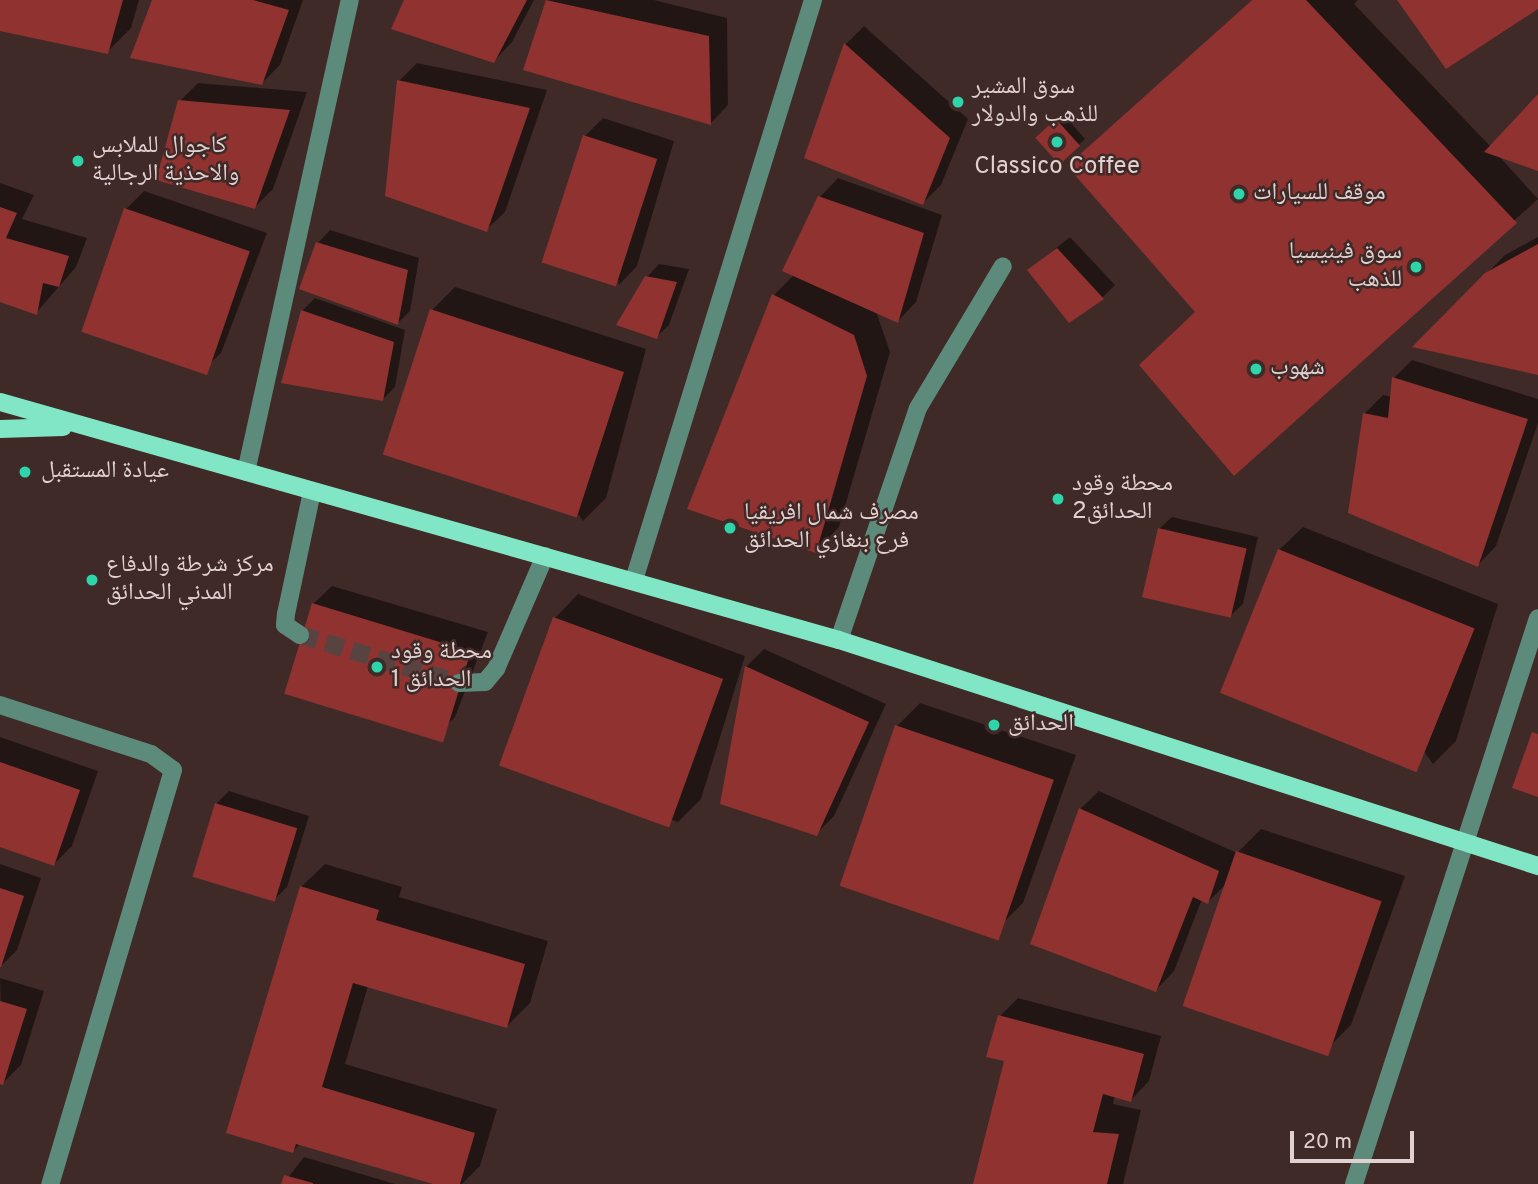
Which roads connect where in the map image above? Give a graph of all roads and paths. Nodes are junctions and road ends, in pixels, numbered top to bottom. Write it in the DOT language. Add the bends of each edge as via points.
graph roads {
  1 [pos="350,0"];
  2 [pos="813,0"];
  3 [pos="1003,266"];
  4 [pos="0,402"];
  5 [pos="75,426"];
  6 [pos="0,429"];
  7 [pos="246,472"];
  8 [pos="312,492"];
  9 [pos="545,556"];
  10 [pos="634,580"];
  11 [pos="1538,618"];
  12 [pos="300,635"];
  13 [pos="839,640"];
  14 [pos="459,683"];
  15 [pos="0,705"];
  16 [pos="1465,843"];
  17 [pos="1538,866"];
  18 [pos="50,1184"];
  19 [pos="1354,1184"];
  1 -- 7 [label="street"];
  2 -- 10 [label="street"];
  3 -- 13 [label="street" via="918,408"];
  4 -- 5 [label="main road"];
  5 -- 6 [label="main road"];
  5 -- 7 [label="main road"];
  7 -- 8 [label="main road"];
  8 -- 9 [label="main road"];
  8 -- 12 [label="street" via="285,625"];
  9 -- 10 [label="main road"];
  9 -- 14 [label="street" via="496,669 485,682"];
  10 -- 13 [label="main road"];
  11 -- 16 [label="street"];
  13 -- 16 [label="main road"];
  15 -- 18 [label="street" via="151,754 173,771"];
  16 -- 17 [label="main road"];
  16 -- 19 [label="street"];
}
